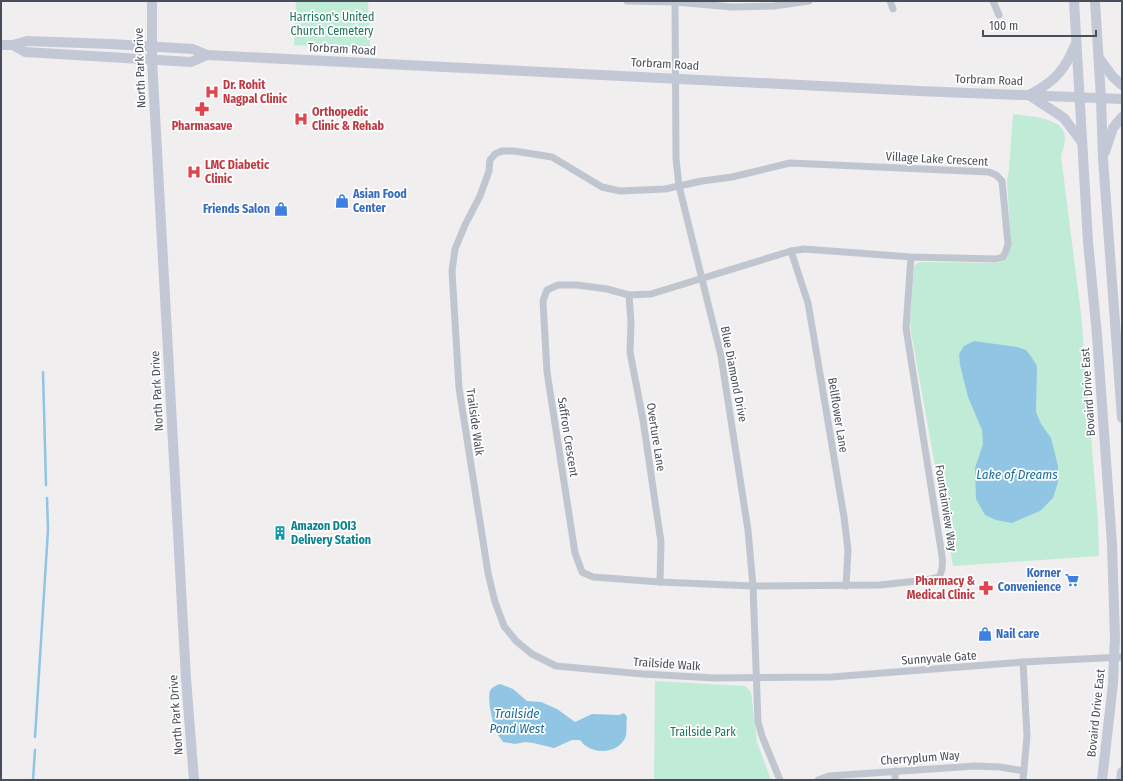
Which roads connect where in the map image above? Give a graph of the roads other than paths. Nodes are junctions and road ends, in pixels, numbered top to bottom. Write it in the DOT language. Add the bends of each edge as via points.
graph roads {
  1 [pos="152,1"];
  2 [pos="628,1"];
  3 [pos="809,1"];
  4 [pos="890,1"];
  5 [pos="993,1"];
  6 [pos="1074,1"];
  7 [pos="1096,1"];
  8 [pos="675,2"];
  9 [pos="732,4"];
  10 [pos="893,9"];
  11 [pos="999,15"];
  12 [pos="1076,41"];
  13 [pos="1,45"];
  14 [pos="13,45"];
  15 [pos="152,46"];
  16 [pos="207,55"];
  17 [pos="1099,58"];
  18 [pos="152,60"];
  19 [pos="676,78"];
  20 [pos="1122,85"];
  21 [pos="1029,95"];
  22 [pos="1080,97"];
  23 [pos="1101,98"];
  24 [pos="1122,99"];
  25 [pos="1122,117"];
  26 [pos="1081,141"];
  27 [pos="1103,159"];
  28 [pos="678,186"];
  29 [pos="790,251"];
  30 [pos="911,257"];
  31 [pos="701,278"];
  32 [pos="630,295"];
  33 [pos="1122,418"];
  34 [pos="660,582"];
  35 [pos="753,586"];
  36 [pos="846,586"];
  37 [pos="1118,657"];
  38 [pos="1023,662"];
  39 [pos="757,678"];
  40 [pos="894,771"];
  41 [pos="1024,771"];
  42 [pos="1122,772"];
  43 [pos="194,780"];
  44 [pos="780,780"];
  45 [pos="818,780"];
  46 [pos="895,780"];
  47 [pos="1023,780"];
  48 [pos="1102,780"];
  49 [pos="1121,780"];
  1 -- 15 [label="main road, North Park Drive"];
  2 -- 8 [label="street"];
  3 -- 9 [label="street" via="774,6"];
  4 -- 10 [label="street"];
  5 -- 11 [label="street"];
  6 -- 12 [label="main road, Bovaird Drive East"];
  7 -- 17 [label="main road"];
  8 -- 9 [label="street"];
  8 -- 19 [label="street, Blue Diamond Drive"];
  12 -- 21 [label="main road" via="1059,75"];
  12 -- 22 [label="main road, Bovaird Drive East"];
  13 -- 14 [label="main road, Torbram Road"];
  14 -- 15 [label="main road, Torbram Road" via="27,41"];
  14 -- 18 [label="main road, Torbram Road" via="25,52"];
  15 -- 16 [label="main road, Torbram Road" via="193,49"];
  15 -- 18 [label="main road, North Park Drive"];
  16 -- 18 [label="main road, Torbram Road" via="191,62"];
  16 -- 19 [label="main road, Torbram Road"];
  17 -- 20 [label="main road"];
  17 -- 23 [label="main road"];
  18 -- 43 [label="main road, North Park Drive" via="186,679"];
  19 -- 21 [label="main road, Torbram Road"];
  19 -- 28 [label="street, Blue Diamond Drive"];
  21 -- 22 [label="main road, Torbram Road"];
  21 -- 26 [label="main road" via="1064,118"];
  22 -- 23 [label="main road, Torbram Road"];
  22 -- 26 [label="main road, Bovaird Drive East"];
  23 -- 24 [label="main road, Torbram Road"];
  23 -- 27 [label="main road"];
  25 -- 27 [label="main road" via="1113,128"];
  26 -- 37 [label="main road, Bovaird Drive East" via="1112,544 1115,639"];
  27 -- 33 [label="main road"];
  28 -- 30 [label="street, Village Lake Crescent" via="732,177 790,163 989,172 1002,181 1008,244 1003,257"];
  28 -- 31 [label="street, Blue Diamond Drive"];
  28 -- 39 [label="street, Trailside Walk" via="665,190 620,191 602,187 552,157 502,151 490,160 480,196 464,225 455,249 452,271 459,388 468,453 495,602 504,626 532,654 556,666 643,674"];
  29 -- 30 [label="street, Village Lake Crescent" via="804,249"];
  29 -- 31 [label="street, Village Lake Crescent"];
  29 -- 36 [label="street, Bellflower Lane" via="808,303 814,338 848,550"];
  30 -- 36 [label="street, Fountainview Way" via="906,328 942,556 942,571 939,577 926,580"];
  31 -- 32 [label="street, Saffron Crescent" via="650,294"];
  31 -- 35 [label="street, Blue Diamond Drive" via="721,356 748,530"];
  32 -- 34 [label="street, Overture Lane" via="630,352 661,542"];
  32 -- 34 [label="street, Saffron Crescent" via="577,285 558,285 547,290 542,301 547,372 575,553 580,570 593,577"];
  34 -- 35 [label="street, Saffron Crescent"];
  35 -- 36 [label="street, Fountainview Way"];
  35 -- 39 [label="street, Blue Diamond Drive"];
  37 -- 38 [label="street, Sunnyvale Gate"];
  37 -- 48 [label="main road, Bovaird Drive East"];
  38 -- 39 [label="street, Sunnyvale Gate" via="831,677"];
  38 -- 41 [label="street" via="1027,736"];
  39 -- 44 [label="street, Blue Diamond Drive" via="758,722"];
  40 -- 41 [label="street, Cherryplum Way" via="975,766"];
  40 -- 45 [label="street, Cherryplum Way" via="829,776"];
  40 -- 46 [label="street"];
  41 -- 47 [label="street"];
  42 -- 49 [label="main road"];
}
